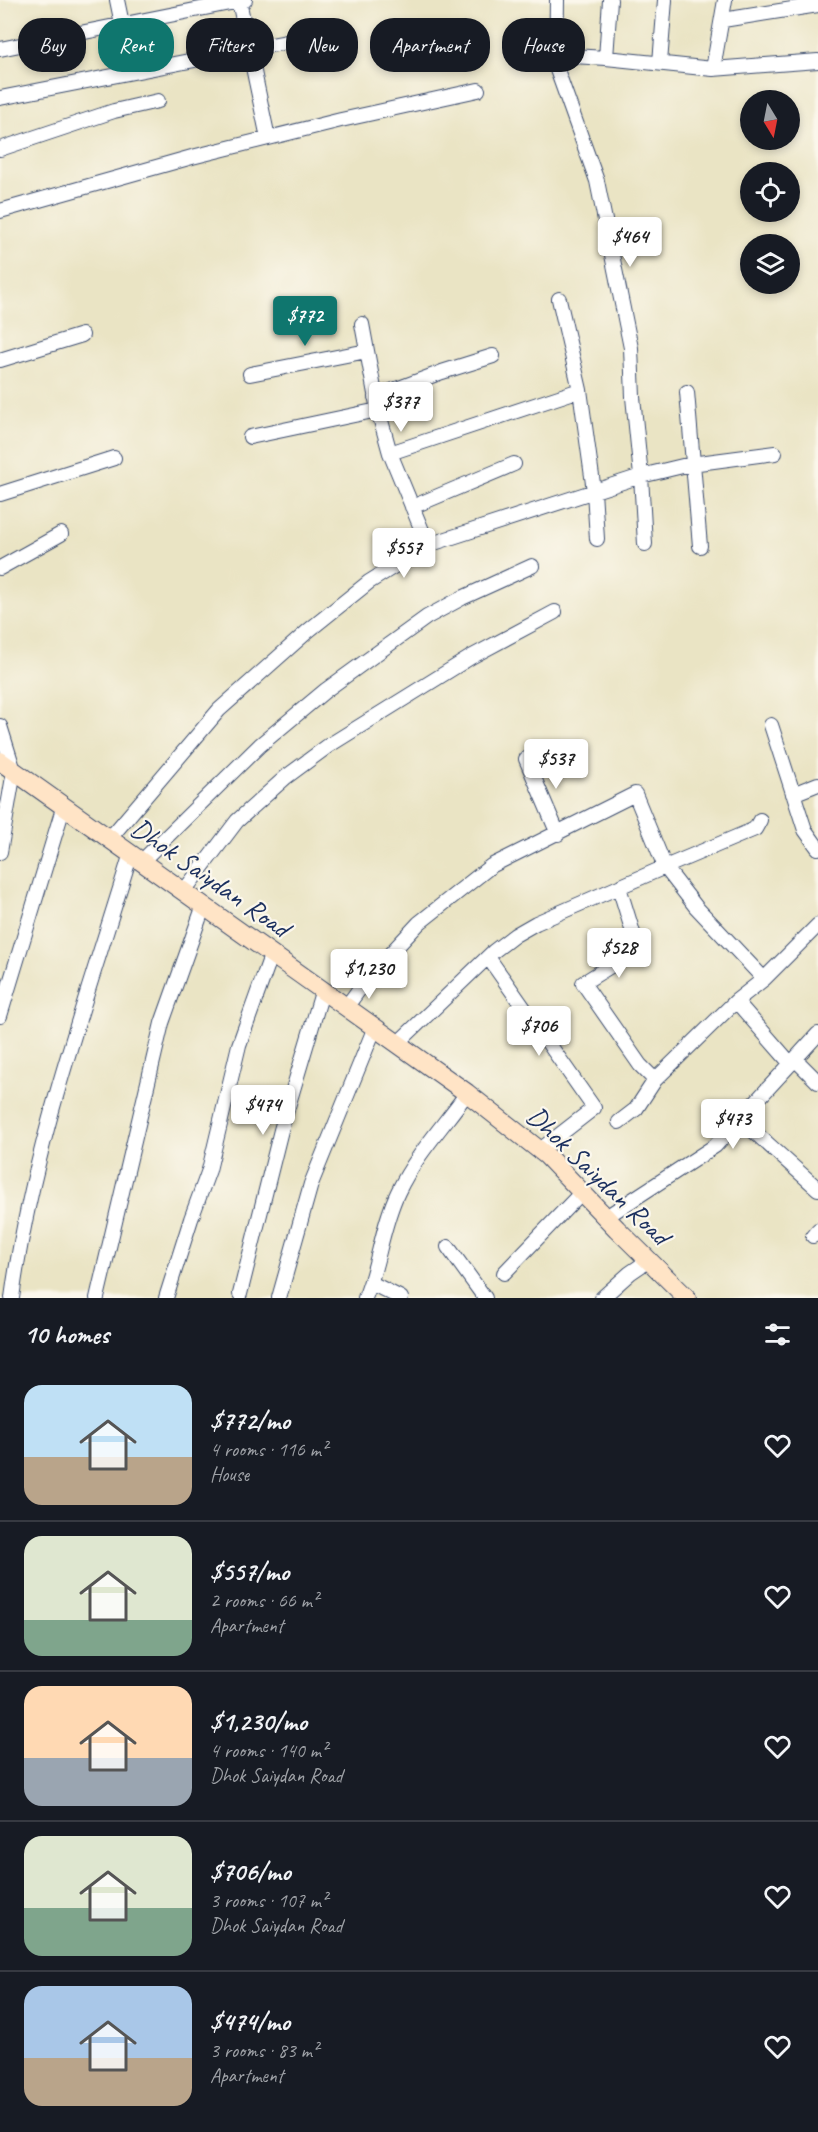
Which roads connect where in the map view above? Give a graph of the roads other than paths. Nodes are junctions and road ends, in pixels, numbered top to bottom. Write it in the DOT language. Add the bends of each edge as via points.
graph roads {
  1 [pos="117,0"];
  2 [pos="557,0"];
  3 [pos="610,0"];
  4 [pos="666,0"];
  5 [pos="725,0"];
  6 [pos="242,1"];
  7 [pos="217,3"];
  8 [pos="818,5"];
  9 [pos="121,18"];
  10 [pos="149,18"];
  11 [pos="244,18"];
  12 [pos="557,18"];
  13 [pos="723,20"];
  14 [pos="98,29"];
  15 [pos="0,49"];
  16 [pos="585,57"];
  17 [pos="606,58"];
  18 [pos="186,61"];
  19 [pos="818,61"];
  20 [pos="660,63"];
  21 [pos="713,69"];
  22 [pos="254,72"];
  23 [pos="557,72"];
  24 [pos="478,90"];
  25 [pos="0,98"];
  26 [pos="158,101"];
  27 [pos="268,138"];
  28 [pos="0,149"];
  29 [pos="0,211"];
  30 [pos="559,299"];
  31 [pos="362,324"];
  32 [pos="82,334"];
  33 [pos="367,351"];
  34 [pos="492,356"];
  35 [pos="0,360"];
  36 [pos="249,374"];
  37 [pos="580,390"];
  38 [pos="687,392"];
  39 [pos="377,404"];
  40 [pos="250,436"];
  41 [pos="390,453"];
  42 [pos="775,453"];
  43 [pos="114,458"];
  44 [pos="514,464"];
  45 [pos="692,464"];
  46 [pos="641,476"];
  47 [pos="594,491"];
  48 [pos="0,494"];
  49 [pos="412,507"];
  50 [pos="61,534"];
  51 [pos="597,539"];
  52 [pos="645,544"];
  53 [pos="428,545"];
  54 [pos="700,546"];
  55 [pos="531,567"];
  56 [pos="0,568"];
  57 [pos="555,612"];
  58 [pos="771,725"];
  59 [pos="0,726"];
  60 [pos="526,759"];
  61 [pos="4,765"];
  62 [pos="818,784"];
  63 [pos="794,794"];
  64 [pos="64,805"];
  65 [pos="760,820"];
  66 [pos="558,834"];
  67 [pos="110,838"];
  68 [pos="818,848"];
  69 [pos="0,852"];
  70 [pos="137,857"];
  71 [pos="665,867"];
  72 [pos="619,887"];
  73 [pos="184,891"];
  74 [pos="204,905"];
  75 [pos="818,925"];
  76 [pos="272,954"];
  77 [pos="488,957"];
  78 [pos="764,979"];
  79 [pos="323,989"];
  80 [pos="736,1001"];
  81 [pos="347,1006"];
  82 [pos="0,1016"];
  83 [pos="375,1026"];
  84 [pos="818,1034"];
  85 [pos="398,1043"];
  86 [pos="793,1061"];
  87 [pos="655,1080"];
  88 [pos="818,1082"];
  89 [pos="467,1093"];
  90 [pos="740,1119"];
  91 [pos="619,1122"];
  92 [pos="540,1150"];
  93 [pos="818,1189"];
  94 [pos="582,1192"];
  95 [pos="606,1217"];
  96 [pos="448,1247"];
  97 [pos="649,1260"];
  98 [pos="504,1273"];
  99 [pos="371,1283"];
  100 [pos="240,1294"];
  101 [pos="12,1298"];
  102 [pos="97,1298"];
  103 [pos="166,1298"];
  104 [pos="279,1298"];
  105 [pos="365,1298"];
  106 [pos="401,1298"];
  107 [pos="485,1298"];
  108 [pos="602,1298"];
  109 [pos="687,1298"];
  1 -- 9 [label="street"];
  2 -- 12 [label="street"];
  3 -- 17 [label="street"];
  4 -- 20 [label="street"];
  5 -- 13 [label="street"];
  6 -- 7 [label="street"];
  6 -- 11 [label="street"];
  7 -- 10 [label="street"];
  8 -- 13 [label="street"];
  13 -- 21 [label="street"];
  14 -- 15 [label="street"];
  16 -- 17 [label="street"];
  17 -- 20 [label="street"];
  18 -- 25 [label="street"];
  19 -- 21 [label="street"];
  20 -- 21 [label="street"];
  22 -- 27 [label="street"];
  23 -- 46 [label="street" via="597,181 631,348"];
  24 -- 27 [label="street"];
  26 -- 28 [label="street" via="114,111"];
  27 -- 29 [label="street"];
  30 -- 37 [label="street"];
  31 -- 33 [label="street"];
  32 -- 35 [label="street"];
  33 -- 36 [label="street"];
  33 -- 39 [label="street"];
  34 -- 39 [label="street" via="442,372"];
  37 -- 41 [label="street"];
  37 -- 47 [label="street"];
  38 -- 45 [label="street"];
  39 -- 40 [label="street"];
  39 -- 41 [label="street"];
  41 -- 49 [label="street"];
  42 -- 45 [label="street"];
  43 -- 48 [label="street"];
  44 -- 49 [label="street"];
  45 -- 46 [label="street"];
  45 -- 54 [label="street"];
  46 -- 47 [label="street"];
  46 -- 52 [label="street"];
  47 -- 51 [label="street"];
  47 -- 53 [label="street"];
  49 -- 53 [label="street"];
  50 -- 56 [label="street"];
  53 -- 67 [label="street" via="369,582 308,630 219,710"];
  55 -- 70 [label="street" via="427,617 326,690"];
  57 -- 73 [label="street" via="471,657 328,746 286,777 237,820"];
  58 -- 63 [label="street"];
  59 -- 61 [label="street"];
  60 -- 66 [label="street"];
  61 -- 64 [label="main road, Dhok Saiydan Road"];
  61 -- 69 [label="street"];
  62 -- 63 [label="street"];
  63 -- 68 [label="street" via="805,830"];
  64 -- 67 [label="main road, Dhok Saiydan Road"];
  64 -- 82 [label="street"];
  65 -- 71 [label="street" via="755,829"];
  66 -- 71 [label="street" via="636,794"];
  66 -- 81 [label="street" via="491,866 419,923"];
  67 -- 70 [label="main road, Dhok Saiydan Road"];
  70 -- 73 [label="main road, Dhok Saiydan Road"];
  70 -- 101 [label="street" via="49,1122"];
  71 -- 72 [label="street"];
  71 -- 78 [label="street" via="696,907"];
  72 -- 77 [label="street" via="536,923"];
  72 -- 87 [label="street" via="638,949 583,983 640,1065"];
  73 -- 74 [label="main road, Dhok Saiydan Road"];
  74 -- 76 [label="main road, Dhok Saiydan Road"];
  74 -- 102 [label="street" via="162,1023"];
  75 -- 78 [label="street"];
  76 -- 79 [label="main road, Dhok Saiydan Road"];
  76 -- 103 [label="street" via="239,1045 209,1170"];
  77 -- 85 [label="street"];
  77 -- 92 [label="street" via="594,1108"];
  78 -- 80 [label="street"];
  79 -- 81 [label="main road, Dhok Saiydan Road"];
  79 -- 100 [label="street" via="281,1130"];
  80 -- 86 [label="street"];
  80 -- 87 [label="street"];
  81 -- 83 [label="main road, Dhok Saiydan Road"];
  83 -- 85 [label="main road, Dhok Saiydan Road"];
  83 -- 104 [label="street" via="311,1184"];
  84 -- 86 [label="street"];
  85 -- 89 [label="main road, Dhok Saiydan Road"];
  86 -- 88 [label="street"];
  86 -- 90 [label="street"];
  87 -- 91 [label="street" via="636,1109"];
  89 -- 92 [label="main road, Dhok Saiydan Road"];
  89 -- 99 [label="street" via="398,1192"];
  90 -- 93 [label="street"];
  90 -- 95 [label="street" via="715,1146"];
  92 -- 94 [label="main road, Dhok Saiydan Road"];
  94 -- 95 [label="main road, Dhok Saiydan Road"];
  94 -- 98 [label="street"];
  95 -- 97 [label="main road, Dhok Saiydan Road"];
  96 -- 107 [label="street"];
  97 -- 108 [label="street"];
  97 -- 109 [label="main road, Dhok Saiydan Road"];
  99 -- 105 [label="street"];
  99 -- 106 [label="street"];
}
